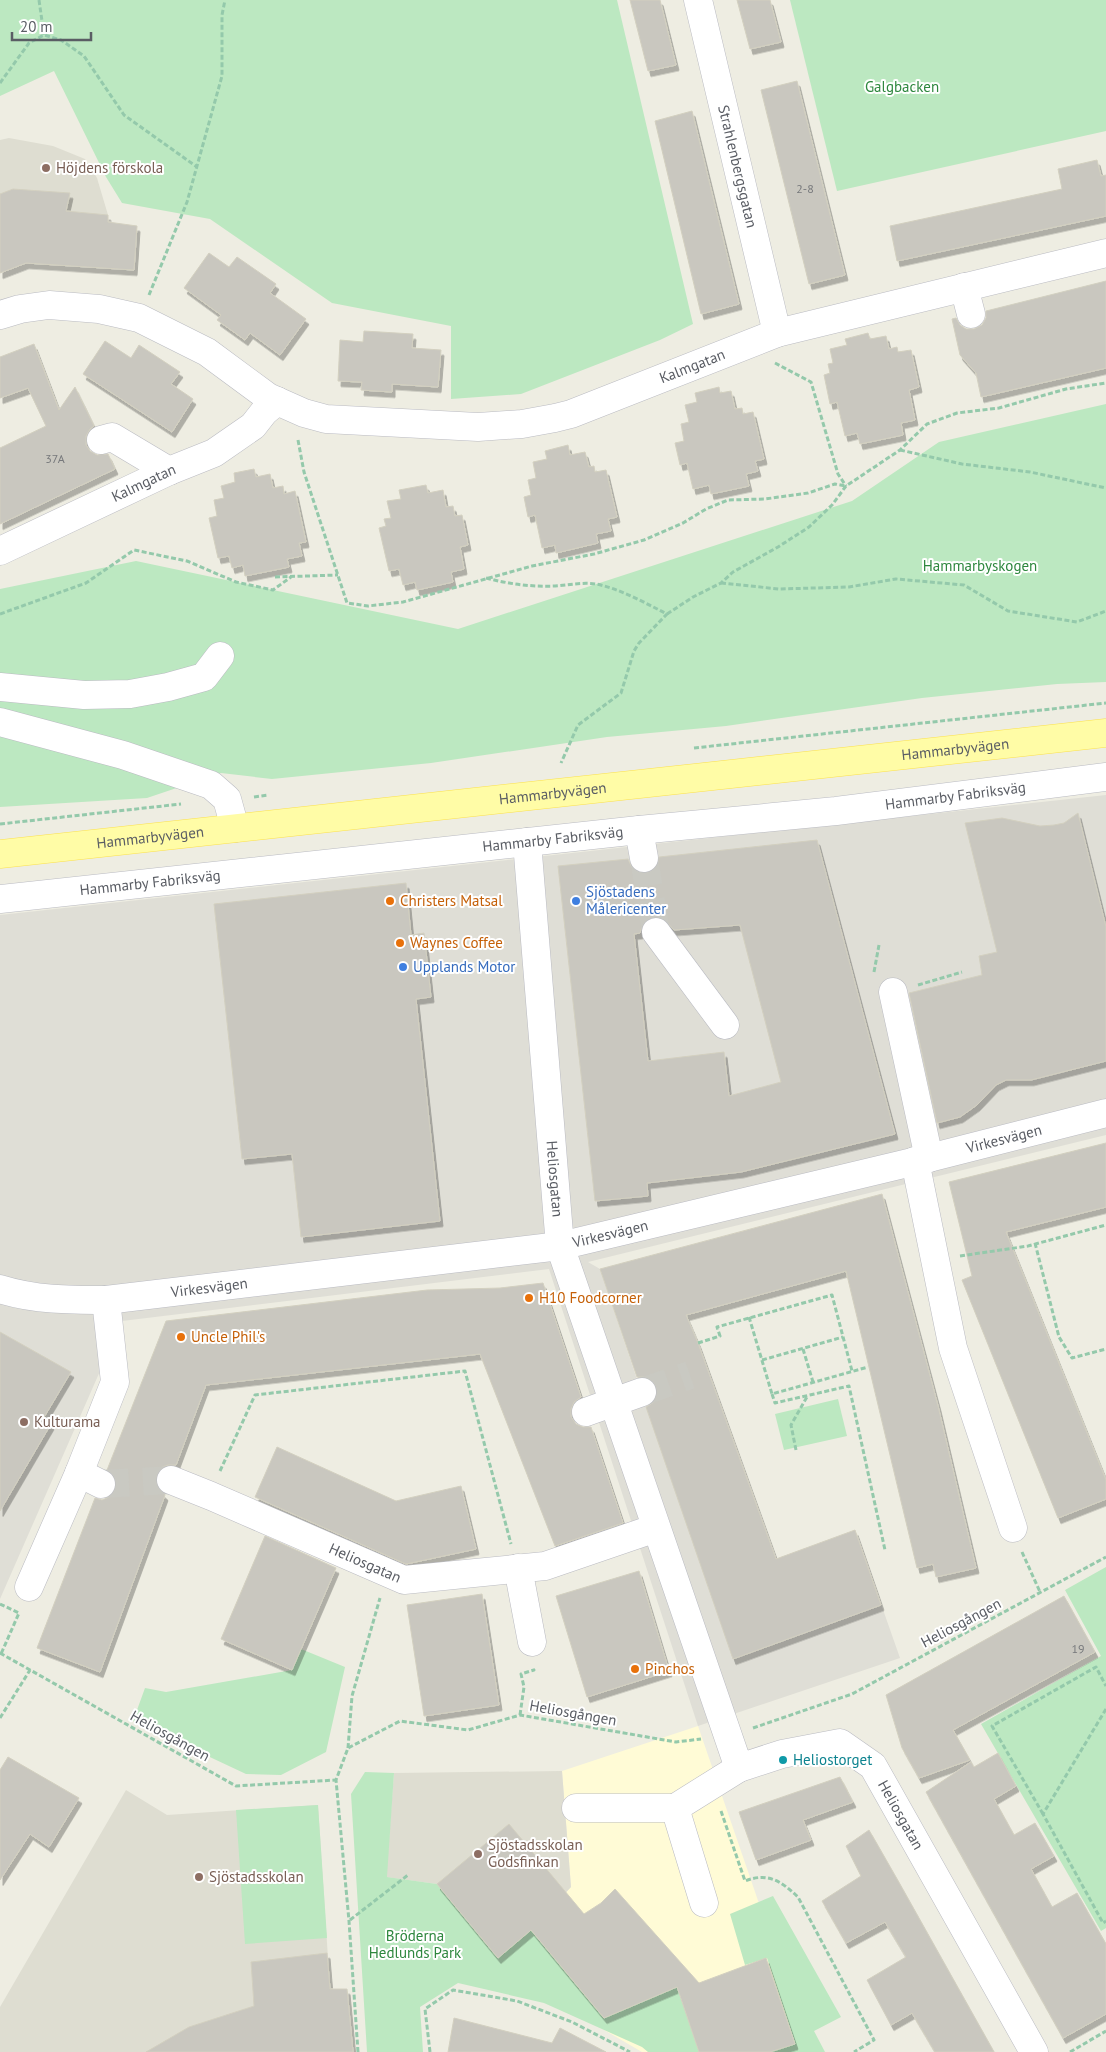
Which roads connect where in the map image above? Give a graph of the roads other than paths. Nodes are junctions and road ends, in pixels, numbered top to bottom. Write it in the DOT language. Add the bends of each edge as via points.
graph roads {
  1 [pos="698,0"];
  2 [pos="1106,253"];
  3 [pos="964,287"];
  4 [pos="971,314"];
  5 [pos="0,315"];
  6 [pos="778,333"];
  7 [pos="271,407"];
  8 [pos="101,440"];
  9 [pos="169,471"];
  10 [pos="0,551"];
  11 [pos="220,656"];
  12 [pos="0,687"];
  13 [pos="0,722"];
  14 [pos="1106,732"];
  15 [pos="1106,777"];
  16 [pos="235,828"];
  17 [pos="639,830"];
  18 [pos="527,842"];
  19 [pos="0,854"];
  20 [pos="644,858"];
  21 [pos="0,899"];
  22 [pos="656,932"];
  23 [pos="893,992"];
  24 [pos="725,1025"];
  25 [pos="1106,1113"];
  26 [pos="922,1159"];
  27 [pos="560,1246"];
  28 [pos="0,1289"];
  29 [pos="106,1300"];
  30 [pos="642,1392"];
  31 [pos="614,1402"];
  32 [pos="586,1412"];
  33 [pos="171,1480"];
  34 [pos="656,1528"];
  35 [pos="1013,1528"];
  36 [pos="518,1568"];
  37 [pos="29,1587"];
  38 [pos="532,1653"];
  39 [pos="739,1768"];
  40 [pos="576,1808"];
  41 [pos="675,1808"];
  42 [pos="704,1904"];
  43 [pos="1034,2052"];
  1 -- 6 [label="street, Strahlenbergsgatan"];
  2 -- 3 [label="street, Kalmgatan"];
  3 -- 4 [label="street"];
  3 -- 6 [label="street, Kalmgatan"];
  5 -- 7 [label="street, Kalmgatan" via="49,305 98,309 139,318 207,352 268,397"];
  6 -- 7 [label="street, Kalmgatan" via="571,414 522,424 478,427 326,419"];
  7 -- 9 [label="street, Kalmgatan" via="253,426 214,453"];
  8 -- 9 [label="street" via="112,437"];
  9 -- 10 [label="street, Kalmgatan"];
  11 -- 12 [label="street" via="204,677 130,694 84,695"];
  13 -- 16 [label="street" via="123,755 211,785 227,799"];
  14 -- 16 [label="main road, Hammarbyvägen"];
  15 -- 17 [label="street, Hammarby Fabriksväg" via="836,812"];
  16 -- 19 [label="main road, Hammarbyvägen"];
  17 -- 18 [label="street, Hammarby Fabriksväg"];
  17 -- 20 [label="street"];
  18 -- 21 [label="street, Hammarby Fabriksväg"];
  18 -- 27 [label="street, Heliosgatan"];
  22 -- 24 [label="street"];
  23 -- 26 [label="street"];
  25 -- 26 [label="street, Virkesvägen"];
  26 -- 27 [label="street, Virkesvägen"];
  26 -- 35 [label="street" via="936,1261 953,1348"];
  27 -- 29 [label="street, Virkesvägen"];
  27 -- 31 [label="street, Heliosgatan"];
  28 -- 29 [label="street, Virkesvägen" via="22,1296 60,1301"];
  29 -- 37 [label="street" via="115,1382 90,1479"];
  30 -- 31 [label="street"];
  31 -- 32 [label="street"];
  31 -- 34 [label="street, Heliosgatan"];
  33 -- 36 [label="street, Heliosgatan" via="404,1580"];
  34 -- 36 [label="street, Heliosgatan" via="545,1566"];
  34 -- 39 [label="street, Heliosgatan"];
  36 -- 38 [label="street"];
  39 -- 41 [label="street"];
  39 -- 43 [label="street, Heliosgatan" via="782,1754 840,1744 872,1766"];
  40 -- 41 [label="street"];
  41 -- 42 [label="street"];
}
